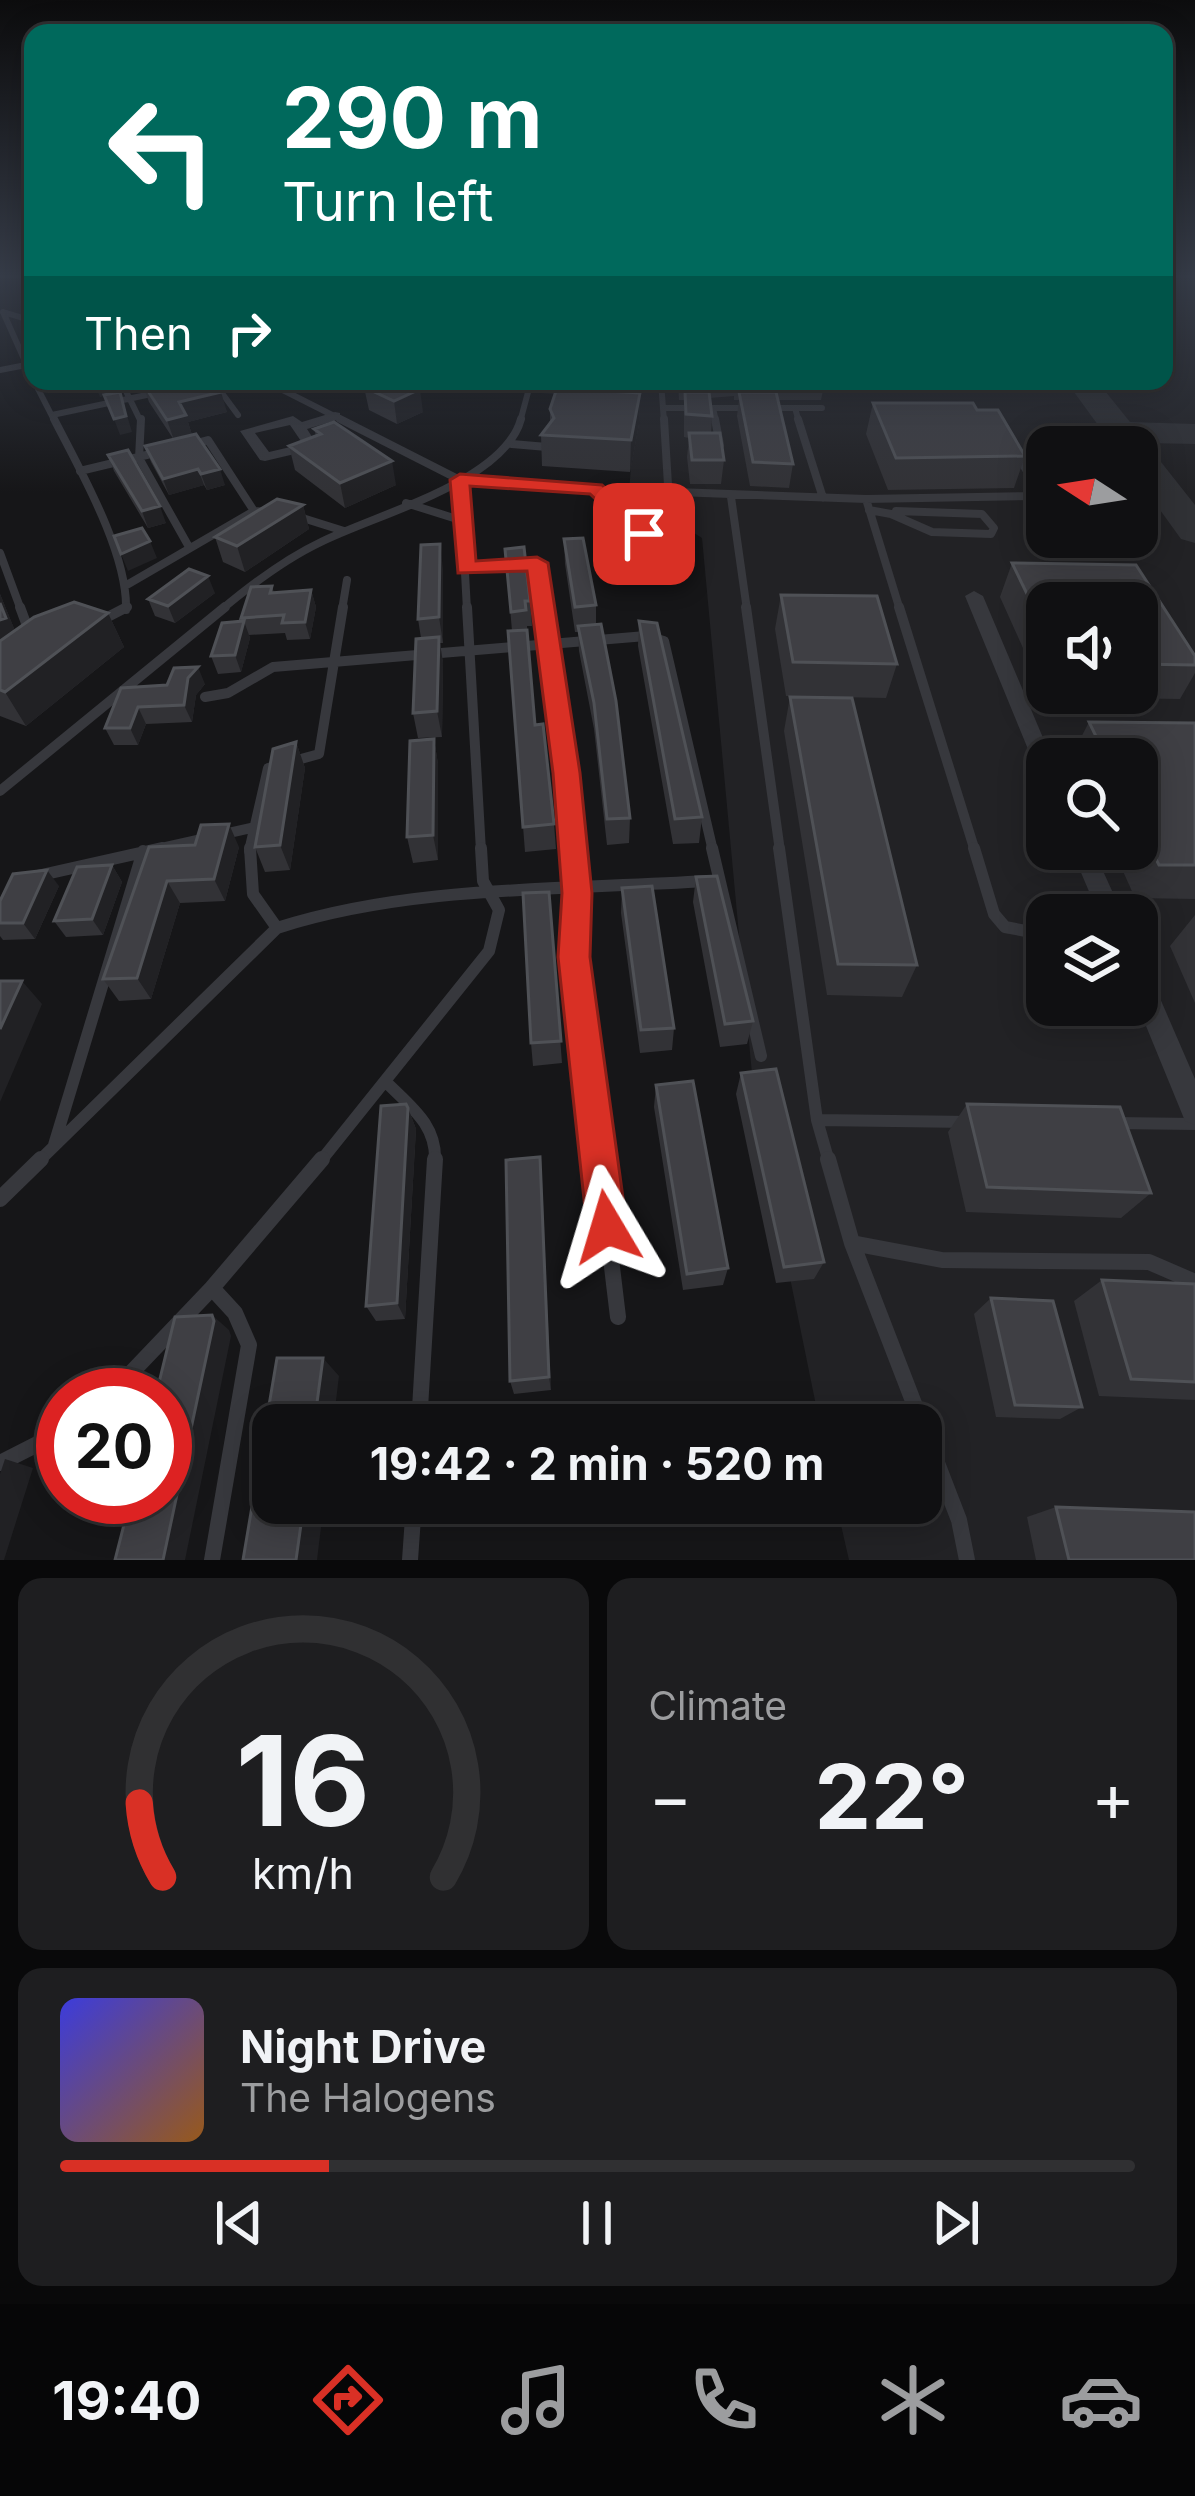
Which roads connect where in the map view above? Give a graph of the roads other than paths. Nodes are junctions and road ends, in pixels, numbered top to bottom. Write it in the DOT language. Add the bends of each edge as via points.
graph roads {
  1 [pos="39,390"];
  2 [pos="126,390"];
  3 [pos="171,390"];
  4 [pos="219,390"];
  5 [pos="283,390"];
  6 [pos="528,390"];
  7 [pos="662,390"];
  8 [pos="130,399"];
  9 [pos="664,408"];
  10 [pos="713,408"];
  11 [pos="795,408"];
  12 [pos="822,408"];
  13 [pos="52,415"];
  14 [pos="238,415"];
  15 [pos="334,416"];
  16 [pos="299,427"];
  17 [pos="1009,441"];
  18 [pos="512,444"];
  19 [pos="185,446"];
  20 [pos="548,447"];
  21 [pos="666,448"];
  22 [pos="684,448"];
  23 [pos="702,448"];
  24 [pos="162,452"];
  25 [pos="139,458"];
  26 [pos="80,471"];
  27 [pos="460,480"];
  28 [pos="731,497"];
  29 [pos="823,498"];
  30 [pos="406,503"];
  31 [pos="867,505"];
  32 [pos="254,511"];
  33 [pos="896,512"];
  34 [pos="460,520"];
  35 [pos="344,531"];
  36 [pos="189,547"];
  37 [pos="0,553"];
  38 [pos="669,556"];
  39 [pos="465,568"];
  40 [pos="347,580"];
  41 [pos="125,586"];
  42 [pos="974,596"];
  43 [pos="96,623"];
  44 [pos="548,644"];
  45 [pos="36,648"];
  46 [pos="471,650"];
  47 [pos="333,661"];
  48 [pos="205,697"];
  49 [pos="1033,738"];
  50 [pos="0,791"];
  51 [pos="251,828"];
  52 [pos="143,851"];
  53 [pos="721,880"];
  54 [pos="15,883"];
  55 [pos="577,893"];
  56 [pos="492,897"];
  57 [pos="277,928"];
  58 [pos="1026,932"];
  59 [pos="1158,1024"];
  60 [pos="761,1056"];
  61 [pos="387,1083"];
  62 [pos="1195,1112"];
  63 [pos="817,1120"];
  64 [pos="982,1122"];
  65 [pos="1100,1123"];
  66 [pos="1195,1124"];
  67 [pos="53,1148"];
  68 [pos="0,1198"];
  69 [pos="852,1243"];
  70 [pos="1195,1282"];
  71 [pos="212,1288"];
  72 [pos="618,1317"];
  73 [pos="136,1368"];
  74 [pos="420,1404"];
  75 [pos="36,1445"];
  76 [pos="0,1463"];
  77 [pos="413,1524"];
  78 [pos="212,1560"];
  79 [pos="410,1560"];
  80 [pos="967,1560"];
  1 -- 13 [label="lane"];
  2 -- 8 [label="lane"];
  3 -- 8 [label="lane"];
  4 -- 14 [label="lane"];
  5 -- 15 [label="lane"];
  6 -- 18 [label="lane"];
  7 -- 9 [label="lane"];
  8 -- 13 [label="lane"];
  8 -- 25 [label="lane" via="141,415"];
  9 -- 10 [label="lane"];
  9 -- 21 [label="lane"];
  10 -- 11 [label="lane"];
  10 -- 23 [label="lane" via="720,448"];
  11 -- 12 [label="lane"];
  11 -- 29 [label="lane"];
  13 -- 26 [label="lane"];
  15 -- 16 [label="street"];
  15 -- 27 [label="lane"];
  17 -- 31 [label="lane" via="1037,496"];
  18 -- 20 [label="lane"];
  18 -- 27 [label="lane"];
  19 -- 32 [label="lane" via="208,440"];
  21 -- 22 [label="lane"];
  21 -- 28 [label="lane" via="668,485 676,492"];
  24 -- 25 [label="lane"];
  25 -- 26 [label="lane"];
  25 -- 36 [label="lane"];
  26 -- 41 [label="lane"];
  27 -- 30 [label="lane"];
  27 -- 34 [label="lane"];
  27 -- 38 [label="lane" via="595,489"];
  28 -- 29 [label="lane"];
  28 -- 63 [label="lane"];
  29 -- 31 [label="lane"];
  30 -- 34 [label="lane"];
  30 -- 35 [label="lane"];
  31 -- 33 [label="lane"];
  31 -- 58 [label="lane" via="994,914 1005,928"];
  32 -- 35 [label="lane"];
  32 -- 36 [label="lane"];
  33 -- 33 [label="lane" via="934,533 994,528 982,514"];
  34 -- 39 [label="lane"];
  35 -- 50 [label="lane" via="255,582"];
  36 -- 41 [label="lane"];
  37 -- 45 [label="lane"];
  39 -- 44 [label="lane" via="537,563"];
  39 -- 46 [label="lane"];
  40 -- 47 [label="lane"];
  41 -- 43 [label="lane" via="127,609"];
  42 -- 49 [label="street"];
  44 -- 46 [label="lane"];
  44 -- 53 [label="lane" via="664,641"];
  44 -- 55 [label="lane"];
  46 -- 47 [label="lane"];
  46 -- 56 [label="lane" via="483,881"];
  47 -- 48 [label="lane" via="273,668"];
  47 -- 51 [label="lane" via="319,754 268,768"];
  51 -- 52 [label="lane"];
  51 -- 57 [label="lane" via="249,888"];
  52 -- 54 [label="lane"];
  52 -- 67 [label="lane"];
  53 -- 55 [label="lane"];
  53 -- 60 [label="lane"];
  55 -- 56 [label="lane"];
  55 -- 72 [label="lane" via="574,957"];
  56 -- 57 [label="lane" via="389,902"];
  56 -- 61 [label="lane" via="499,910 489,951"];
  57 -- 67 [label="lane"];
  59 -- 62 [label="street"];
  61 -- 71 [label="lane"];
  61 -- 74 [label="lane" via="427,1123 436,1144"];
  63 -- 64 [label="lane"];
  63 -- 69 [label="lane"];
  65 -- 66 [label="lane"];
  67 -- 68 [label="lane"];
  69 -- 70 [label="lane" via="942,1260 1149,1262"];
  69 -- 80 [label="lane" via="959,1520"];
  71 -- 73 [label="lane"];
  71 -- 78 [label="lane" via="249,1345"];
  75 -- 76 [label="lane"];
  77 -- 79 [label="lane"];
}
